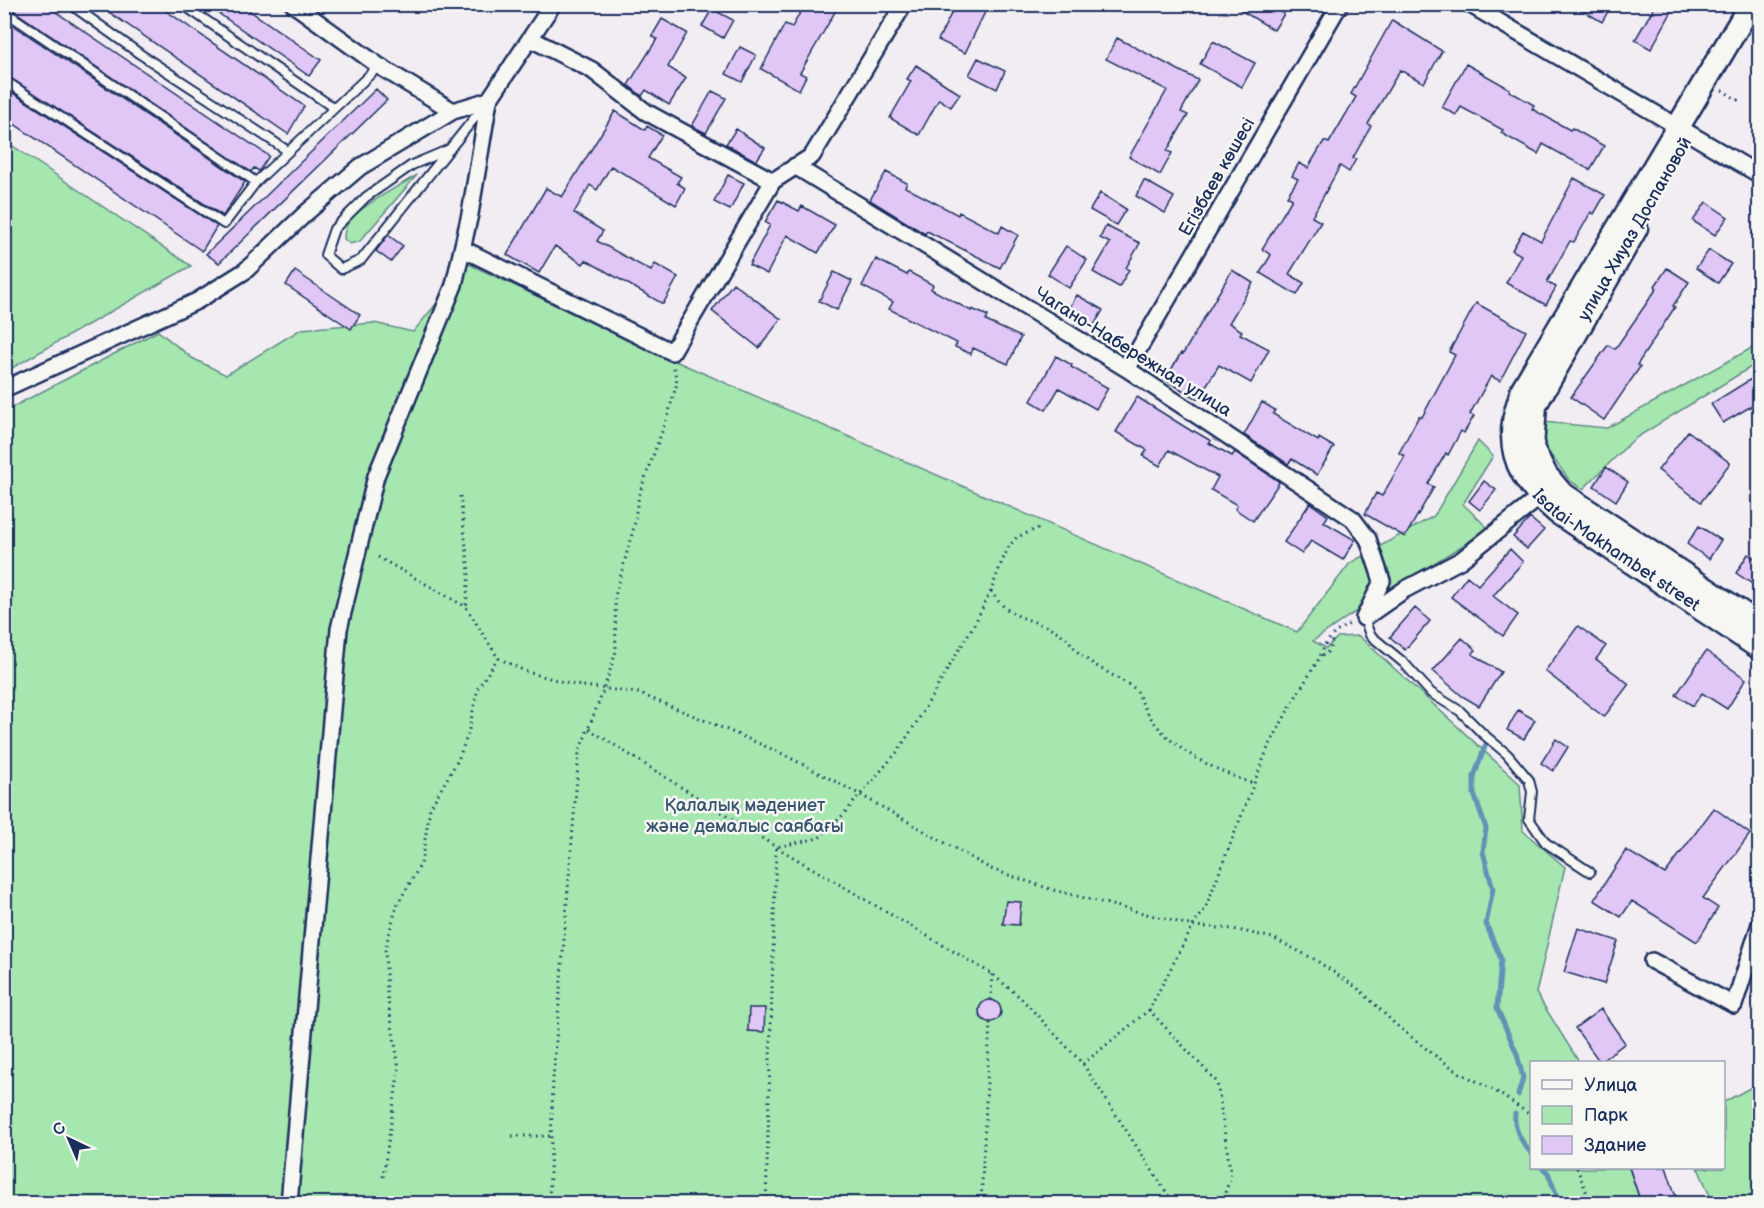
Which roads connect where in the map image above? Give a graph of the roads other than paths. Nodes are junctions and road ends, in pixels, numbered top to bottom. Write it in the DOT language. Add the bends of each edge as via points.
graph roads {
  1 [pos="70,4"];
  2 [pos="182,4"];
  3 [pos="293,4"];
  4 [pos="554,4"];
  5 [pos="904,4"];
  6 [pos="1340,4"];
  7 [pos="1469,4"];
  8 [pos="1751,4"];
  9 [pos="4,11"];
  10 [pos="1760,18"];
  11 [pos="531,39"];
  12 [pos="379,66"];
  13 [pos="4,80"];
  14 [pos="489,100"];
  15 [pos="334,108"];
  16 [pos="453,111"];
  17 [pos="1684,130"];
  18 [pos="450,149"];
  19 [pos="288,151"];
  20 [pos="795,166"];
  21 [pos="1760,175"];
  22 [pos="772,181"];
  23 [pos="256,182"];
  24 [pos="463,249"];
  25 [pos="1128,369"];
  26 [pos="4,389"];
  27 [pos="1514,423"];
  28 [pos="1532,448"];
  29 [pos="1540,497"];
  30 [pos="1364,618"];
  31 [pos="1760,625"];
  32 [pos="1760,648"];
  33 [pos="1590,872"];
  34 [pos="1760,924"];
  35 [pos="1652,961"];
  36 [pos="288,1203"];
  1 -- 19 [label="lane"];
  2 -- 15 [label="lane"];
  3 -- 12 [label="street"];
  4 -- 11 [label="street"];
  5 -- 20 [label="street" via="812,156"];
  6 -- 25 [label="street, Егізбаев көшесі"];
  7 -- 17 [label="street"];
  8 -- 17 [label="main road, улица Хиуаз Доспановой"];
  9 -- 23 [label="lane"];
  10 -- 17 [label="main road, улица Хиуаз Доспановой"];
  11 -- 14 [label="street"];
  11 -- 22 [label="street" via="592,70 646,112"];
  12 -- 15 [label="lane"];
  12 -- 16 [label="street"];
  13 -- 23 [label="lane" via="224,224"];
  14 -- 16 [label="street"];
  14 -- 18 [label="lane"];
  14 -- 24 [label="street"];
  15 -- 19 [label="lane"];
  16 -- 26 [label="street" via="360,167 245,271 197,301"];
  17 -- 21 [label="street"];
  17 -- 27 [label="main road, улица Хиуаз Доспановой" via="1522,390"];
  17 -- 28 [label="main road, улица Хиуаз Доспановой" via="1535,405"];
  18 -- 18 [label="lane" via="412,165 366,197 334,229 325,255 341,268 361,260"];
  19 -- 23 [label="lane"];
  20 -- 22 [label="street"];
  20 -- 25 [label="street, Чагано-Набережная улица"];
  22 -- 24 [label="street" via="672,352"];
  24 -- 36 [label="street" via="454,285 376,476 339,629"];
  25 -- 30 [label="street, Чагано-Набережная улица" via="1353,519 1368,539 1382,581"];
  27 -- 29 [label="main road, Isatai-Makhambet street" via="1515,458"];
  28 -- 31 [label="main road, Isatai-Makhambet street" via="1546,475 1562,493"];
  29 -- 30 [label="street" via="1461,560 1404,590"];
  29 -- 32 [label="main road, Isatai-Makhambet street"];
  30 -- 33 [label="lane" via="1370,635 1404,663 1431,693 1460,711 1507,754 1528,780 1532,792 1530,819 1546,843"];
  34 -- 35 [label="street" via="1734,1005"];
}
